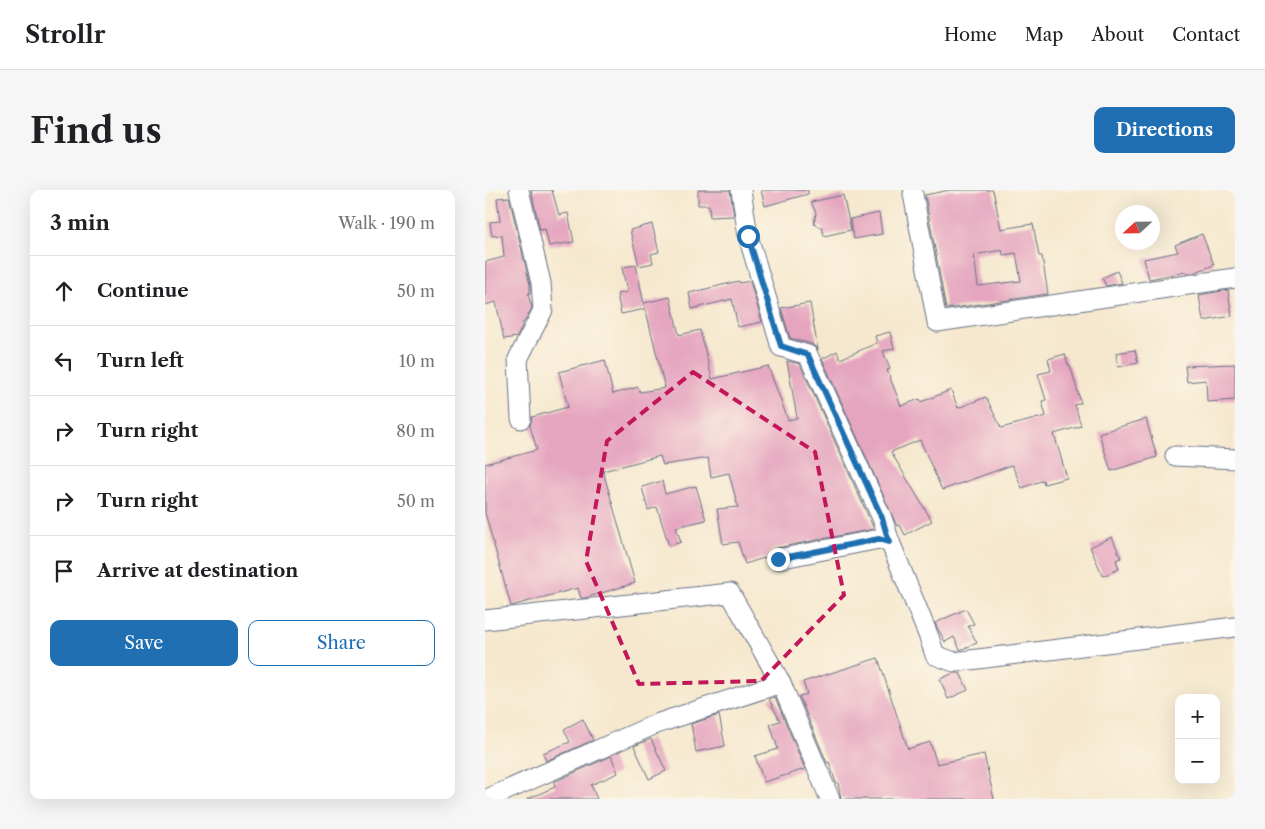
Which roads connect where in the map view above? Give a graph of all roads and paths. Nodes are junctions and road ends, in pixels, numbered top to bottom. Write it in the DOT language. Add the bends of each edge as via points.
graph roads {
  1 [pos="519,190"];
  2 [pos="741,190"];
  3 [pos="913,194"];
  4 [pos="1235,278"];
  5 [pos="521,420"];
  6 [pos="1175,456"];
  7 [pos="1235,458"];
  8 [pos="889,542"];
  9 [pos="778,559"];
  10 [pos="485,620"];
  11 [pos="1235,627"];
  12 [pos="781,683"];
  13 [pos="487,799"];
  14 [pos="830,799"];
  1 -- 5 [label="lane" via="541,283 543,310 518,359"];
  2 -- 8 [label="lane" via="748,236 781,346 808,355 882,518"];
  3 -- 4 [label="lane" via="937,322"];
  6 -- 7 [label="lane"];
  8 -- 9 [label="lane" via="879,539"];
  8 -- 11 [label="lane" via="935,655 954,662"];
  10 -- 12 [label="lane" via="730,593"];
  12 -- 13 [label="lane" via="656,724"];
  12 -- 14 [label="lane"];
}
